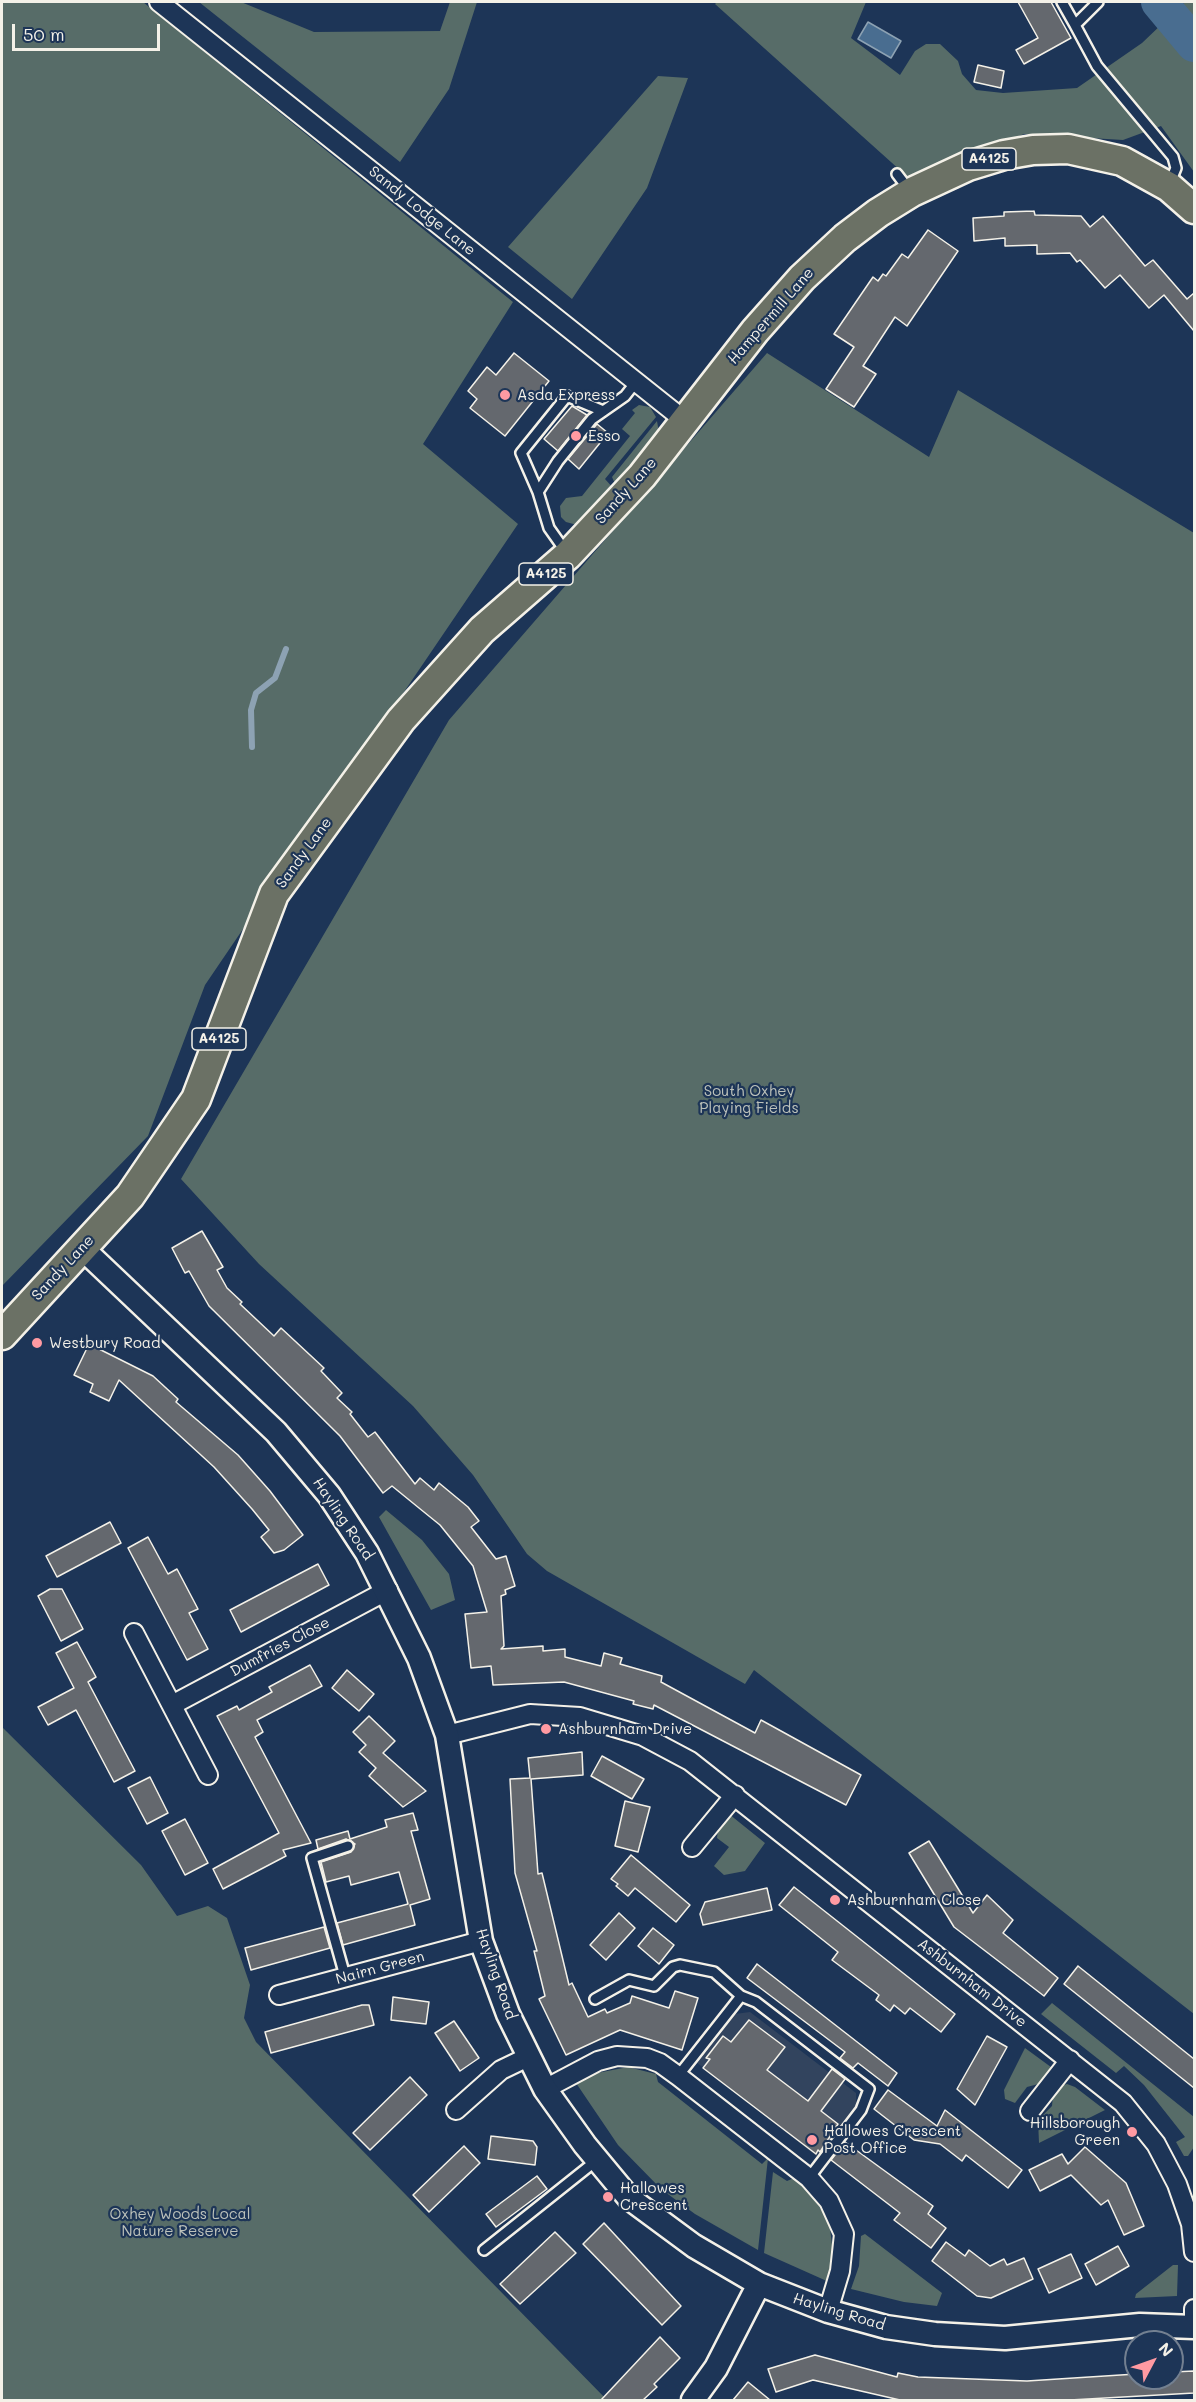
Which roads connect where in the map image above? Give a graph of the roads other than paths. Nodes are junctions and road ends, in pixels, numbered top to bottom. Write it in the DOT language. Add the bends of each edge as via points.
graph roads {
  1 [pos="159,2"];
  2 [pos="1062,2"];
  3 [pos="1098,2"];
  4 [pos="1075,25"];
  5 [pos="1169,187"];
  6 [pos="1194,209"];
  7 [pos="636,382"];
  8 [pos="603,411"];
  9 [pos="684,420"];
  10 [pos="538,492"];
  11 [pos="568,555"];
  12 [pos="82,1248"];
  13 [pos="2,1335"];
  14 [pos="388,1590"];
  15 [pos="134,1633"];
  16 [pos="172,1705"];
  17 [pos="447,1735"];
  18 [pos="208,1775"];
  19 [pos="735,1795"];
  20 [pos="348,1846"];
  21 [pos="692,1847"];
  22 [pos="481,1941"];
  23 [pos="345,1976"];
  24 [pos="279,1995"];
  25 [pos="741,1996"];
  26 [pos="595,1999"];
  27 [pos="528,2056"];
  28 [pos="1070,2060"];
  29 [pos="678,2076"];
  30 [pos="545,2089"];
  31 [pos="456,2110"];
  32 [pos="1030,2111"];
  33 [pos="597,2160"];
  34 [pos="809,2178"];
  35 [pos="484,2250"];
  36 [pos="1194,2252"];
  37 [pos="759,2284"];
  38 [pos="1194,2309"];
  39 [pos="828,2311"];
  40 [pos="1194,2327"];
  41 [pos="693,2400"];
  1 -- 7 [label="street, Sandy Lodge Lane"];
  2 -- 4 [label="lane"];
  3 -- 4 [label="lane"];
  4 -- 5 [label="lane" via="1097,66 1173,157 1176,168"];
  5 -- 6 [label="main road, Hampermill Lane / A4125"];
  5 -- 9 [label="main road, Hampermill Lane / A4125" via="1122,161 1068,149 1004,155 904,183 878,213 802,278"];
  7 -- 8 [label="lane" via="625,396"];
  7 -- 9 [label="street, Sandy Lodge Lane"];
  8 -- 10 [label="lane" via="578,436"];
  8 -- 10 [label="lane" via="567,396 521,453"];
  9 -- 11 [label="main road, Sandy Lane / A4125" via="642,476"];
  10 -- 11 [label="lane" via="549,528"];
  11 -- 12 [label="main road, Sandy Lane / A4125" via="482,630 401,720 274,894 196,1099 130,1196"];
  12 -- 13 [label="main road, Sandy Lane / A4125"];
  12 -- 14 [label="street, Hayling Road" via="276,1432 329,1496"];
  14 -- 16 [label="street, Dumfries Close"];
  14 -- 17 [label="street, Hayling Road" via="419,1658"];
  15 -- 16 [label="street"];
  16 -- 18 [label="street"];
  17 -- 19 [label="street, Ashburnham Drive" via="530,1714 580,1718 662,1745"];
  17 -- 22 [label="street, Hayling Road"];
  19 -- 21 [label="street"];
  19 -- 28 [label="street, Ashburnham Drive"];
  20 -- 23 [label="lane" via="312,1858"];
  22 -- 23 [label="street, Nairn Green"];
  22 -- 27 [label="street, Hayling Road"];
  23 -- 24 [label="street, Nairn Green"];
  25 -- 26 [label="lane" via="714,1972 680,1965 654,1986 629,1980"];
  25 -- 29 [label="lane"];
  25 -- 34 [label="lane" via="756,2002 869,2089 861,2110"];
  27 -- 30 [label="street, Hayling Road"];
  27 -- 31 [label="street" via="501,2070"];
  28 -- 32 [label="street"];
  28 -- 36 [label="street, Ashburnham Drive" via="1123,2103 1156,2144 1185,2206"];
  29 -- 30 [label="street" via="647,2058 617,2056 598,2061"];
  29 -- 34 [label="street"];
  30 -- 33 [label="street, Hayling Road"];
  33 -- 35 [label="lane"];
  33 -- 37 [label="street, Hayling Road" via="629,2198 694,2246"];
  34 -- 39 [label="street" via="829,2201 844,2234 840,2271"];
  37 -- 39 [label="street, Hayling Road"];
  37 -- 41 [label="street" via="716,2367"];
  38 -- 40 [label="street"];
  39 -- 40 [label="street, Hayling Road" via="886,2327 967,2337 1039,2336 1140,2325"];
}
